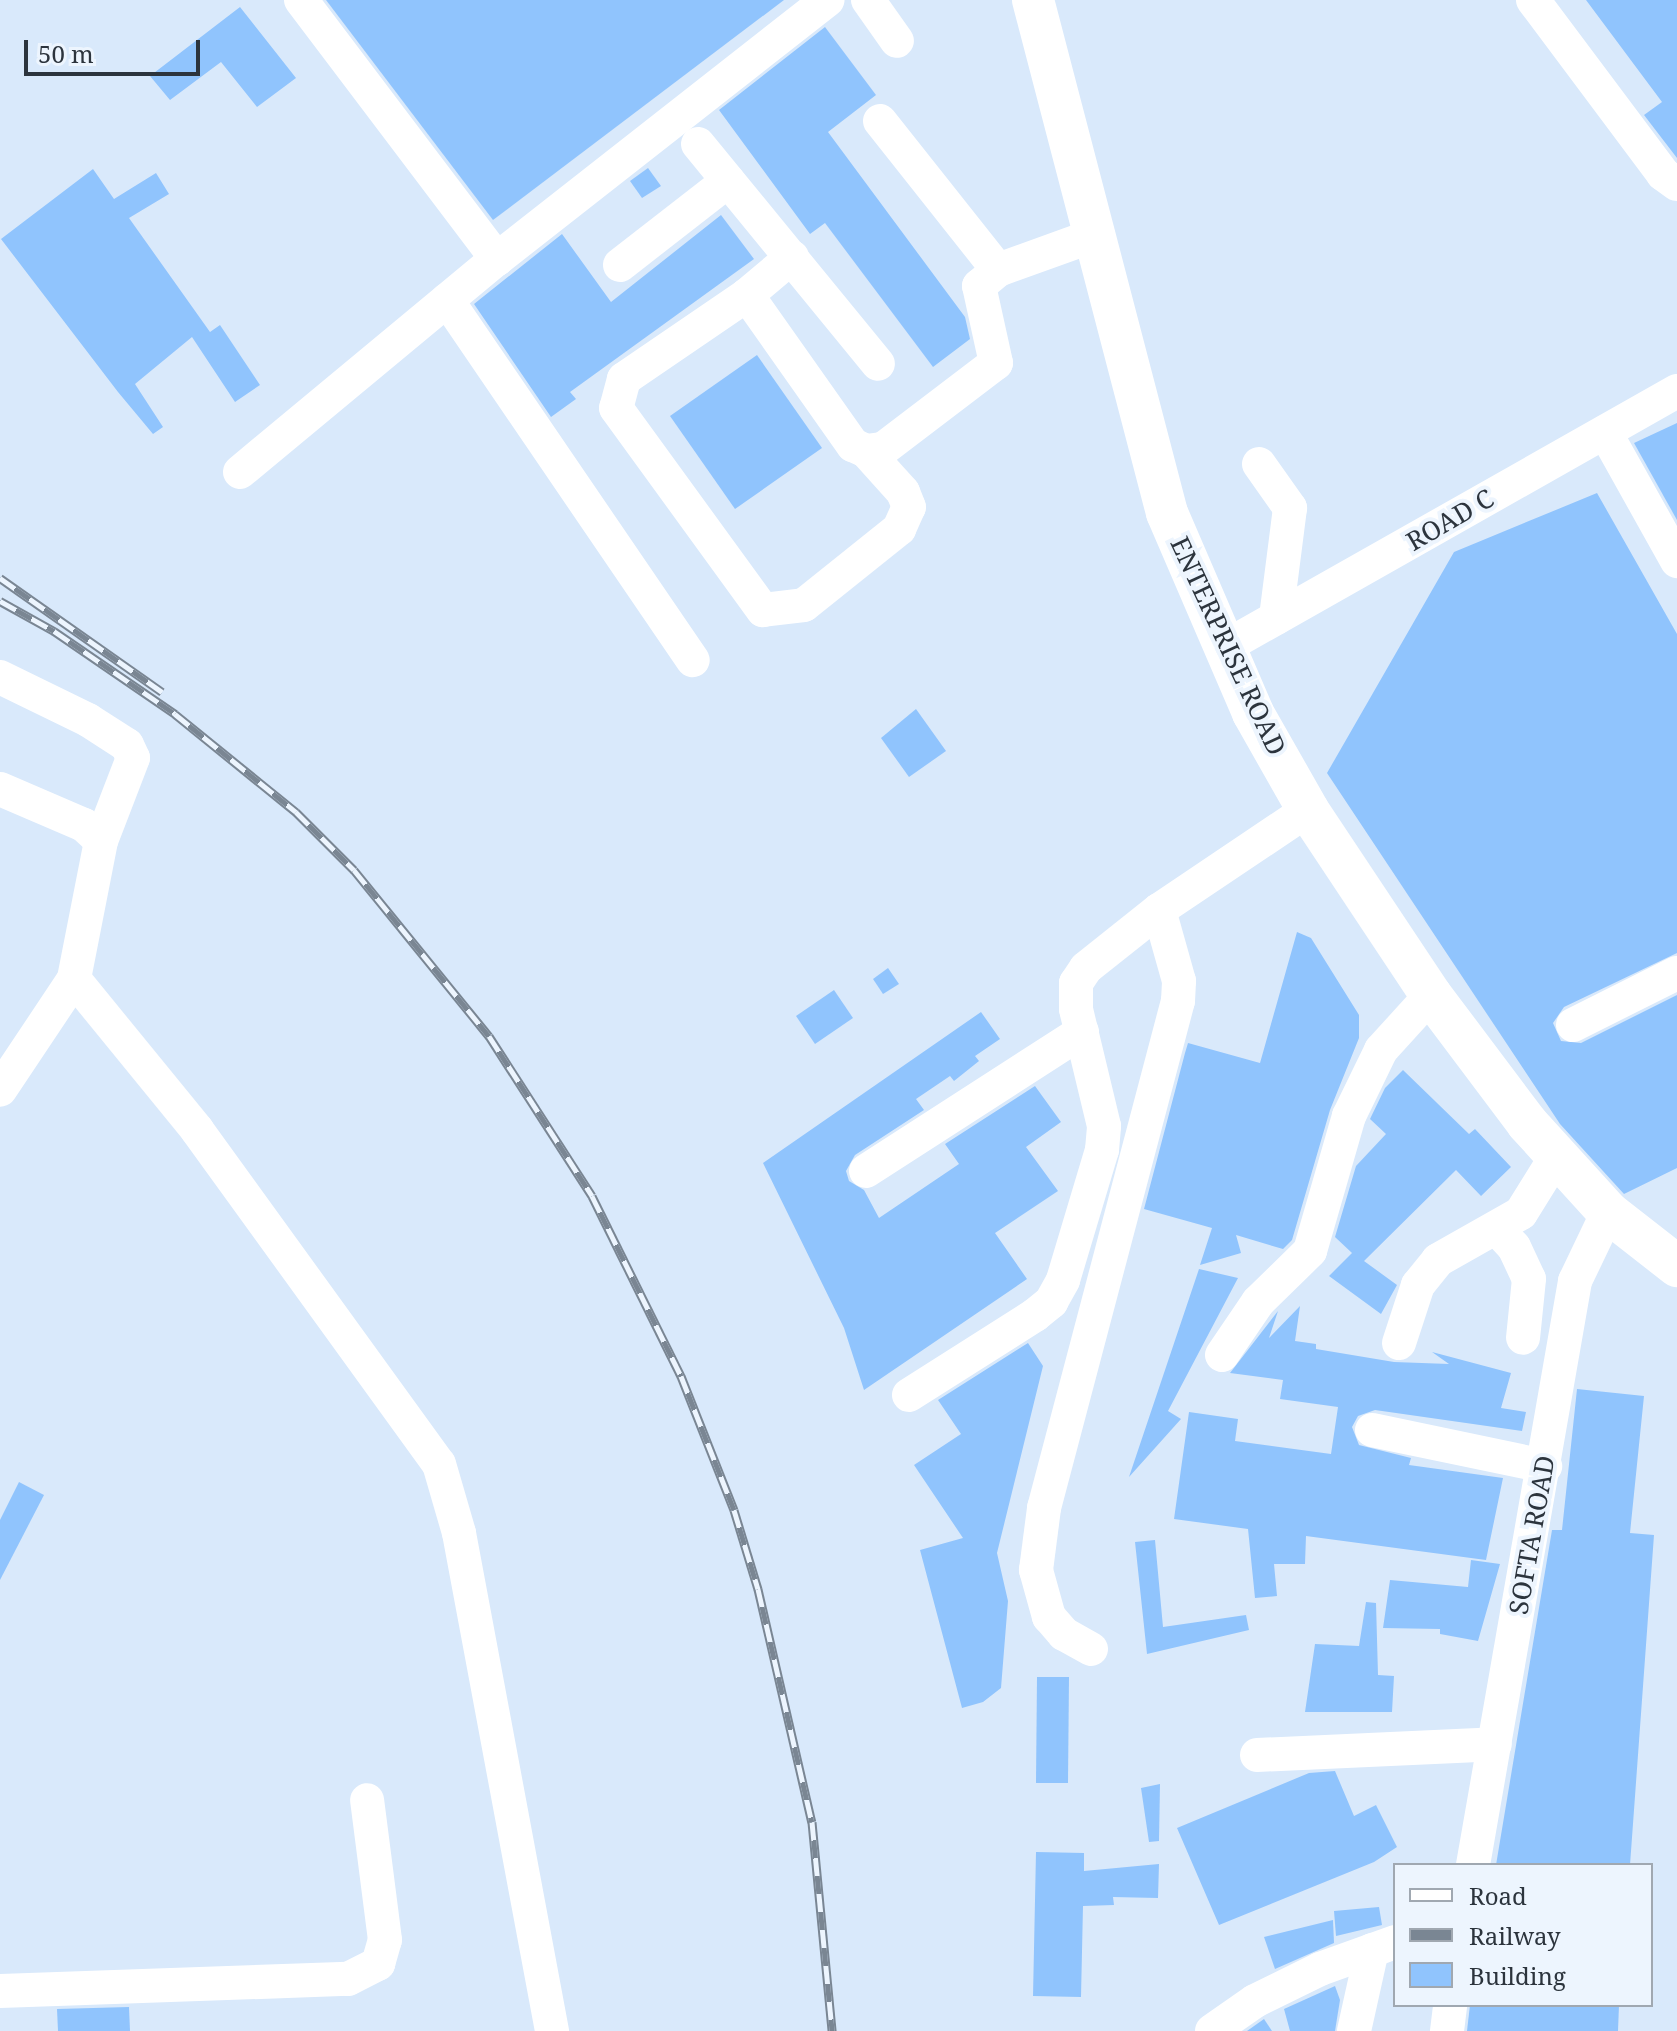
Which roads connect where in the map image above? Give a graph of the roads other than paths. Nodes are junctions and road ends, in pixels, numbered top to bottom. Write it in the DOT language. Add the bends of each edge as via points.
graph roads {
  1 [pos="301,0"];
  2 [pos="827,0"];
  3 [pos="868,0"];
  4 [pos="1033,0"];
  5 [pos="1533,0"];
  6 [pos="897,41"];
  7 [pos="880,121"];
  8 [pos="698,144"];
  9 [pos="728,181"];
  10 [pos="1677,184"];
  11 [pos="1098,234"];
  12 [pos="792,257"];
  13 [pos="497,259"];
  14 [pos="620,265"];
  15 [pos="998,270"];
  16 [pos="747,295"];
  17 [pos="447,300"];
  18 [pos="878,364"];
  19 [pos="1677,391"];
  20 [pos="1605,432"];
  21 [pos="866,451"];
  22 [pos="1259,464"];
  23 [pos="240,472"];
  24 [pos="1677,561"];
  25 [pos="1276,618"];
  26 [pos="1223,648"];
  27 [pos="693,660"];
  28 [pos="0,677"];
  29 [pos="0,789"];
  30 [pos="1308,810"];
  31 [pos="101,841"];
  32 [pos="1159,910"];
  33 [pos="1677,973"];
  34 [pos="74,979"];
  35 [pos="1431,995"];
  36 [pos="1573,1025"];
  37 [pos="1082,1032"];
  38 [pos="0,1090"];
  39 [pos="1557,1155"];
  40 [pos="866,1171"];
  41 [pos="1608,1212"];
  42 [pos="1498,1230"];
  43 [pos="1677,1266"];
  44 [pos="1523,1338"];
  45 [pos="1399,1343"];
  46 [pos="1222,1355"];
  47 [pos="909,1395"];
  48 [pos="1372,1430"];
  49 [pos="1545,1466"];
  50 [pos="1091,1649"];
  51 [pos="1495,1744"];
  52 [pos="1257,1755"];
  53 [pos="367,1800"];
  54 [pos="1473,1863"];
  55 [pos="1383,1946"];
  56 [pos="0,1991"];
  57 [pos="1450,2007"];
  58 [pos="552,2031"];
  59 [pos="1212,2031"];
  60 [pos="1354,2031"];
  61 [pos="1447,2031"];
  1 -- 13 [label="street"];
  2 -- 13 [label="street"];
  3 -- 6 [label="street"];
  4 -- 11 [label="main road, ENTERPRISE ROAD"];
  5 -- 10 [label="street" via="1663,174"];
  7 -- 15 [label="street"];
  8 -- 9 [label="street"];
  9 -- 12 [label="street"];
  9 -- 14 [label="street"];
  11 -- 15 [label="street"];
  11 -- 26 [label="main road, ENTERPRISE ROAD" via="1167,513"];
  12 -- 16 [label="street"];
  12 -- 18 [label="street"];
  13 -- 17 [label="street"];
  15 -- 21 [label="street" via="979,286 996,363 883,449"];
  16 -- 21 [label="street" via="853,445"];
  16 -- 21 [label="street" via="624,379 616,408 763,610 804,605 899,529 909,507 903,492"];
  17 -- 23 [label="street"];
  17 -- 27 [label="street"];
  19 -- 20 [label="street, ROAD C"];
  20 -- 24 [label="street"];
  20 -- 25 [label="street, ROAD C"];
  22 -- 25 [label="street" via="1290,508"];
  25 -- 26 [label="street, ROAD C"];
  26 -- 30 [label="main road, ENTERPRISE ROAD"];
  28 -- 31 [label="street" via="127,745 133,758 131,773"];
  29 -- 31 [label="street" via="84,825"];
  30 -- 32 [label="street"];
  30 -- 35 [label="main road, ENTERPRISE ROAD"];
  31 -- 34 [label="street"];
  32 -- 37 [label="street" via="1086,968 1076,983"];
  32 -- 50 [label="street" via="1177,969 1178,1001 1044,1508 1036,1570 1049,1617 1064,1634"];
  33 -- 36 [label="street"];
  34 -- 38 [label="street"];
  34 -- 58 [label="street" via="197,1130 439,1464 459,1533"];
  35 -- 39 [label="main road, ENTERPRISE ROAD"];
  35 -- 46 [label="street" via="1381,1050 1355,1103 1303,1263 1258,1302"];
  37 -- 40 [label="street"];
  37 -- 47 [label="street" via="1104,1126 1102,1150 1063,1280 1051,1302 1035,1315"];
  39 -- 41 [label="main road, ENTERPRISE ROAD"];
  39 -- 42 [label="street" via="1521,1213"];
  41 -- 43 [label="main road, ENTERPRISE ROAD"];
  41 -- 49 [label="street, SOFTA ROAD" via="1575,1281"];
  42 -- 44 [label="street" via="1514,1247 1529,1279"];
  42 -- 45 [label="street" via="1438,1260 1418,1285"];
  48 -- 49 [label="street"];
  49 -- 51 [label="street, SOFTA ROAD"];
  51 -- 52 [label="street"];
  51 -- 54 [label="street, SOFTA ROAD"];
  53 -- 56 [label="street" via="385,1940 378,1964 348,1979"];
  55 -- 59 [label="street" via="1255,2001"];
  55 -- 60 [label="street"];
  57 -- 61 [label="street"];
}
